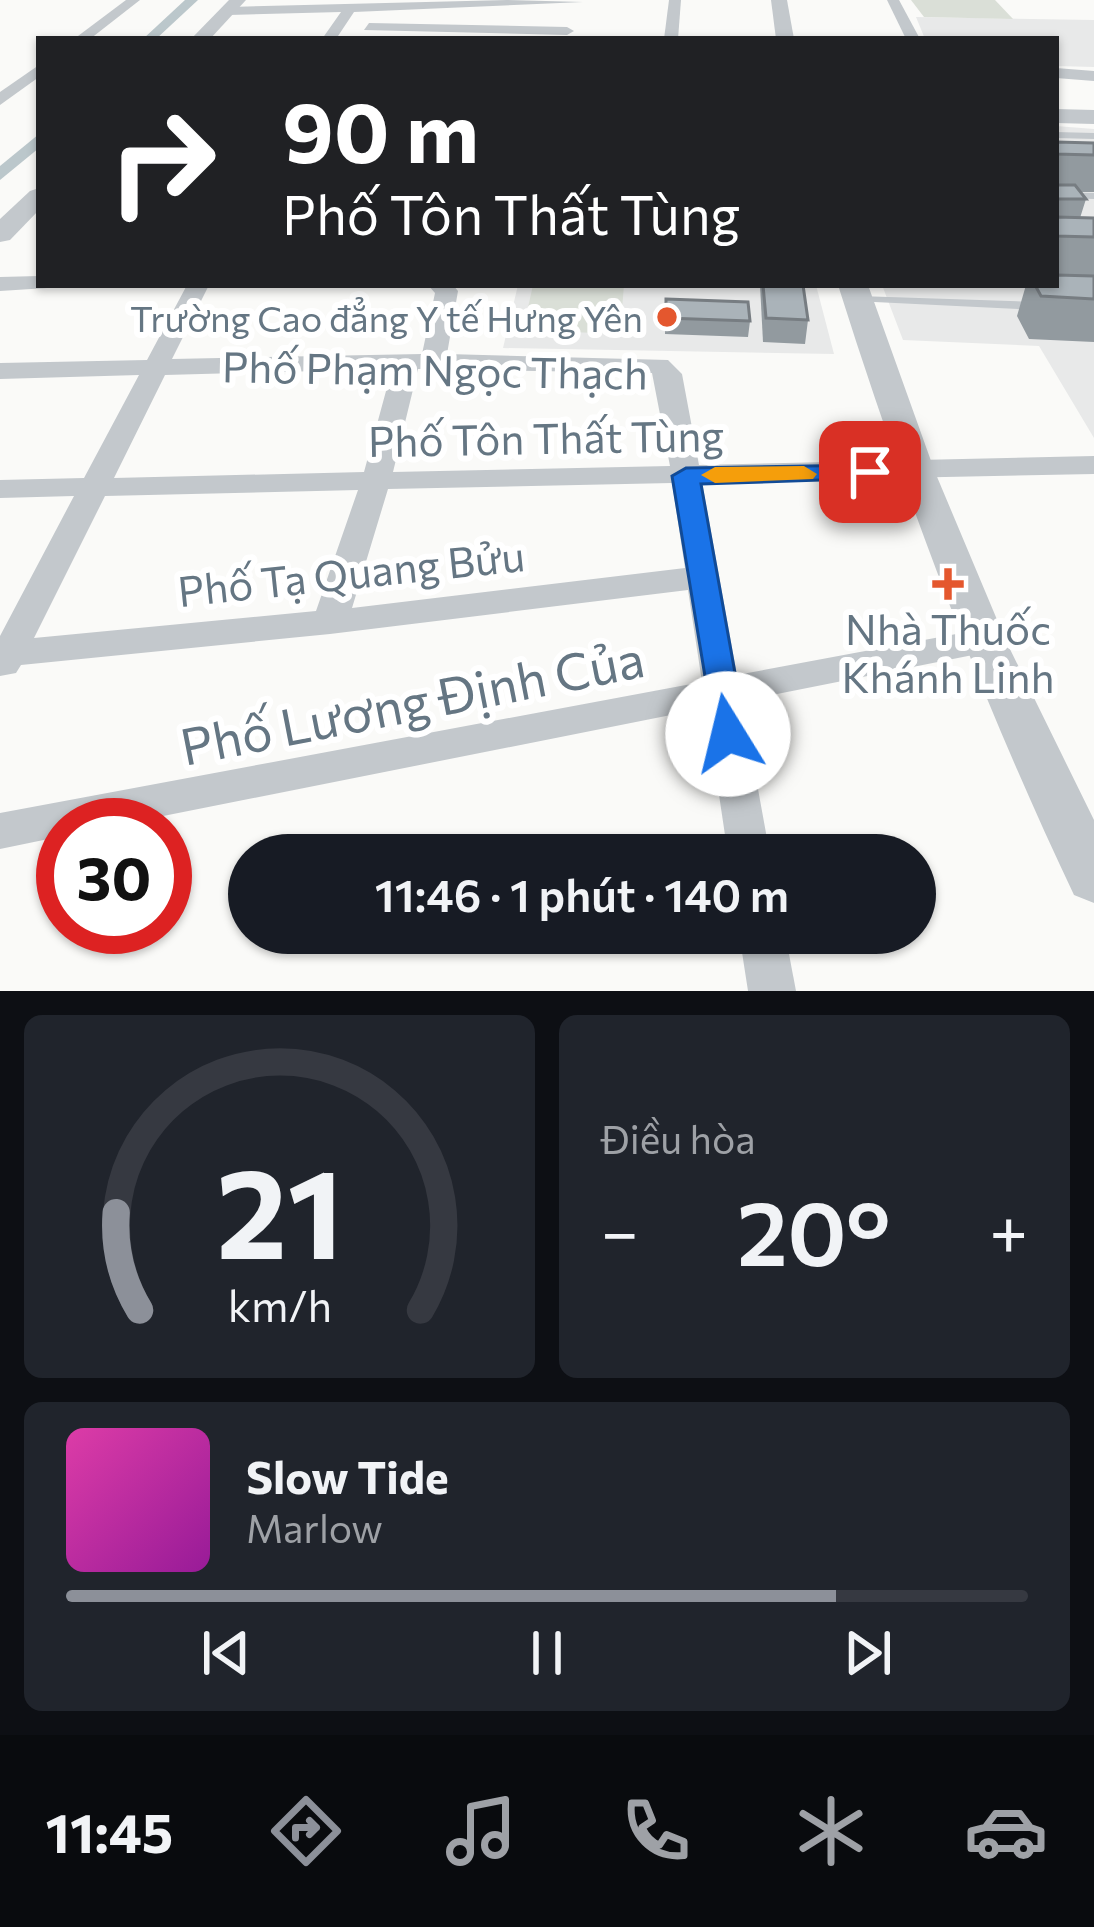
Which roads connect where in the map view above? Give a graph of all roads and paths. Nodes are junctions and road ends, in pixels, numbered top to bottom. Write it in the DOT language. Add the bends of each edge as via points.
graph roads {
  1 [pos="134,0"];
  2 [pos="676,0"];
  3 [pos="779,0"];
  4 [pos="893,0"];
  5 [pos="577,1"];
  6 [pos="526,2"];
  7 [pos="244,5"];
  8 [pos="452,6"];
  9 [pos="350,8"];
  10 [pos="442,28"];
  11 [pos="333,33"];
  12 [pos="565,35"];
  13 [pos="85,36"];
  14 [pos="204,36"];
  15 [pos="224,36"];
  16 [pos="671,36"];
  17 [pos="785,36"];
  18 [pos="911,36"];
  19 [pos="36,72"];
  20 [pos="1059,74"];
  21 [pos="1094,76"];
  22 [pos="0,79"];
  23 [pos="0,100"];
  24 [pos="1059,112"];
  25 [pos="1093,112"];
  26 [pos="1059,135"];
  27 [pos="1094,136"];
  28 [pos="1060,196"];
  29 [pos="1094,196"];
  30 [pos="36,199"];
  31 [pos="1074,209"];
  32 [pos="0,234"];
  33 [pos="36,283"];
  34 [pos="0,284"];
  35 [pos="196,288"];
  36 [pos="444,288"];
  37 [pos="949,288"];
  38 [pos="856,292"];
  39 [pos="956,302"];
  40 [pos="1048,307"];
  41 [pos="420,362"];
  42 [pos="156,368"];
  43 [pos="0,371"];
  44 [pos="1094,465"];
  45 [pos="916,472"];
  46 [pos="686,476"];
  47 [pos="376,482"];
  48 [pos="96,487"];
  49 [pos="0,489"];
  50 [pos="703,577"];
  51 [pos="330,622"];
  52 [pos="983,640"];
  53 [pos="4,661"];
  54 [pos="722,694"];
  55 [pos="0,831"];
  56 [pos="745,834"];
  57 [pos="1094,878"];
  58 [pos="766,954"];
  59 [pos="772,991"];
  1 -- 13 [label="street"];
  2 -- 16 [label="street"];
  3 -- 17 [label="street"];
  4 -- 18 [label="street"];
  5 -- 6 [label="street"];
  5 -- 12 [label="street"];
  6 -- 8 [label="street"];
  7 -- 9 [label="street"];
  7 -- 14 [label="street"];
  7 -- 15 [label="street"];
  8 -- 9 [label="street"];
  8 -- 10 [label="street"];
  9 -- 11 [label="street"];
  10 -- 11 [label="street"];
  10 -- 12 [label="street"];
  19 -- 22 [label="street"];
  19 -- 23 [label="street"];
  20 -- 21 [label="street"];
  24 -- 25 [label="street"];
  26 -- 27 [label="lane"];
  28 -- 29 [label="lane"];
  28 -- 31 [label="lane"];
  30 -- 32 [label="street"];
  33 -- 34 [label="street"];
  35 -- 42 [label="street"];
  36 -- 41 [label="street"];
  37 -- 39 [label="lane"];
  38 -- 39 [label="lane"];
  38 -- 45 [label="street"];
  39 -- 40 [label="lane"];
  41 -- 42 [label="street, Phố Phạm Ngọc Thạch"];
  41 -- 46 [label="street, Phố Phạm Ngọc Thạch" via="659,364 669,374"];
  41 -- 47 [label="street"];
  42 -- 43 [label="street, Phố Phạm Ngọc Thạch"];
  42 -- 48 [label="street"];
  44 -- 45 [label="street, Phố Tôn Thất Tùng"];
  45 -- 46 [label="street, Phố Tôn Thất Tùng"];
  45 -- 52 [label="street"];
  46 -- 47 [label="street, Phố Tôn Thất Tùng"];
  46 -- 50 [label="street, Phố Phạm Ngọc Thạch"];
  47 -- 48 [label="street, Phố Tôn Thất Tùng"];
  47 -- 51 [label="street"];
  48 -- 49 [label="street, Phố Tôn Thất Tùng"];
  48 -- 53 [label="street"];
  50 -- 51 [label="street, Phố Tạ Quang Bửu"];
  50 -- 54 [label="street, Phố Phạm Ngọc Thạch"];
  51 -- 53 [label="street, Phố Tạ Quang Bửu"];
  52 -- 54 [label="street, Phố Lương Định Của"];
  52 -- 57 [label="street"];
  54 -- 55 [label="street, Phố Lương Định Của"];
  54 -- 56 [label="street, Phố Phạm Ngọc Thạch"];
  58 -- 59 [label="street"];
}
